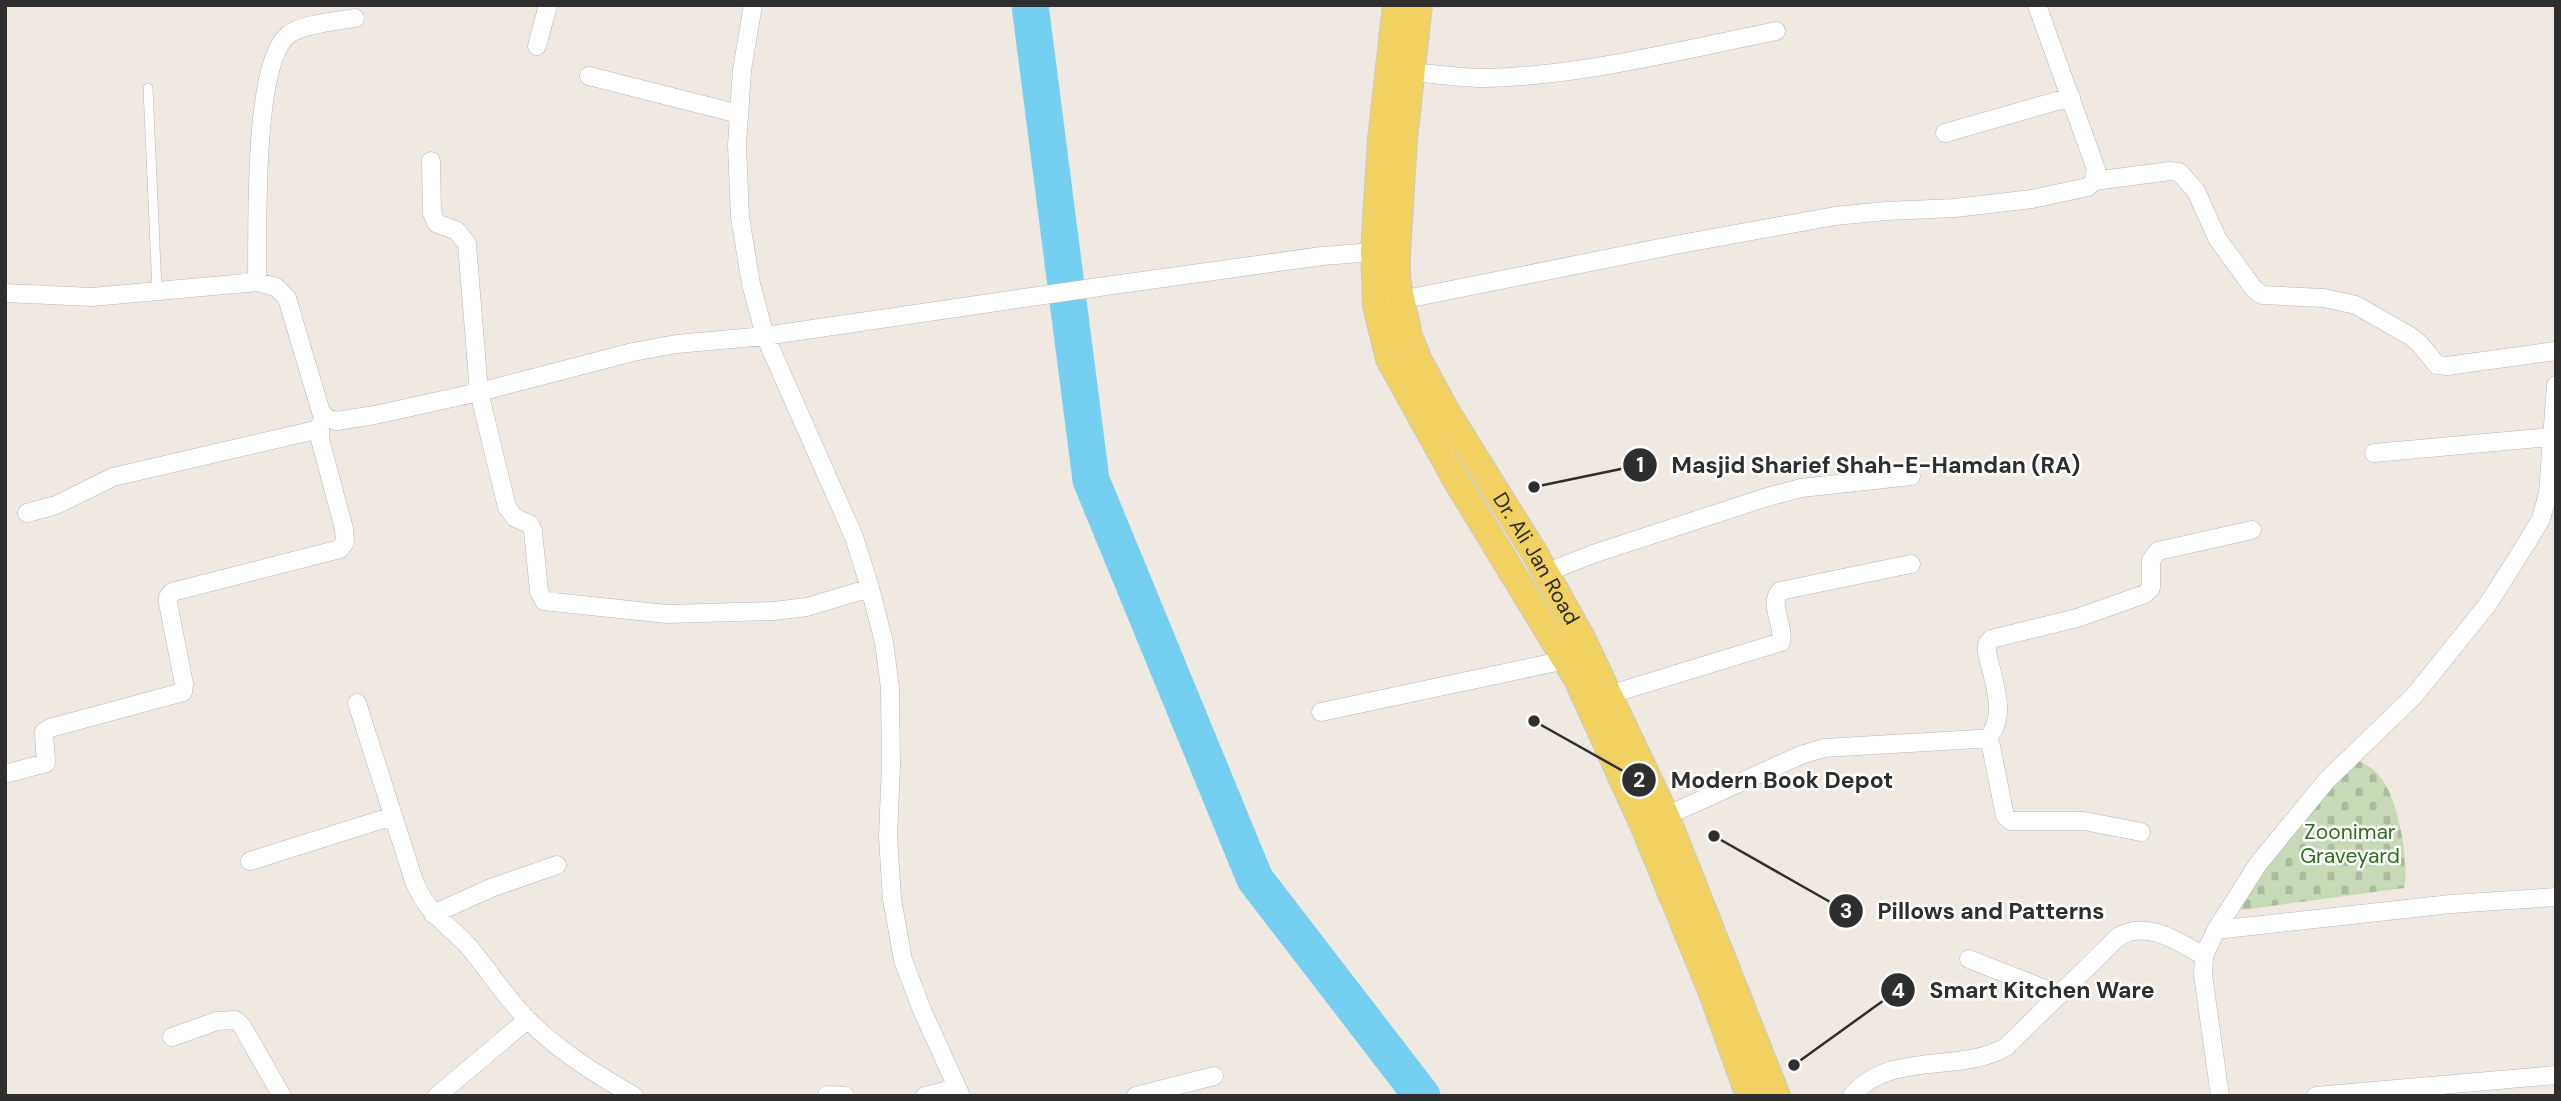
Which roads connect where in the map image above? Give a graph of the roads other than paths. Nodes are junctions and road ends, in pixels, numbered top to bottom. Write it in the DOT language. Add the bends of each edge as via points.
graph roads {
  1 [pos="548,5"];
  2 [pos="753,5"];
  3 [pos="1396,5"];
  4 [pos="1419,5"];
  5 [pos="2037,5"];
  6 [pos="355,18"];
  7 [pos="1776,31"];
  8 [pos="537,46"];
  9 [pos="1411,72"];
  10 [pos="589,76"];
  11 [pos="148,88"];
  12 [pos="2071,97"];
  13 [pos="739,114"];
  14 [pos="1945,133"];
  15 [pos="430,161"];
  16 [pos="2094,181"];
  17 [pos="1374,252"];
  18 [pos="257,282"];
  19 [pos="157,290"];
  20 [pos="5,293"];
  21 [pos="1402,300"];
  22 [pos="1376,306"];
  23 [pos="765,336"];
  24 [pos="2556,351"];
  25 [pos="2556,385"];
  26 [pos="479,393"];
  27 [pos="2554,417"];
  28 [pos="322,422"];
  29 [pos="2550,438"];
  30 [pos="2374,453"];
  31 [pos="1911,476"];
  32 [pos="27,513"];
  33 [pos="2252,530"];
  34 [pos="1912,564"];
  35 [pos="1545,573"];
  36 [pos="870,588"];
  37 [pos="1566,660"];
  38 [pos="1608,695"];
  39 [pos="357,703"];
  40 [pos="1321,712"];
  41 [pos="1986,740"];
  42 [pos="5,774"];
  43 [pos="393,816"];
  44 [pos="1666,816"];
  45 [pos="2141,832"];
  46 [pos="250,861"];
  47 [pos="557,864"];
  48 [pos="2556,897"];
  49 [pos="433,914"];
  50 [pos="2216,930"];
  51 [pos="2204,956"];
  52 [pos="1969,959"];
  53 [pos="2060,995"];
  54 [pos="527,1020"];
  55 [pos="172,1037"];
  56 [pos="2556,1075"];
  57 [pos="1214,1076"];
  58 [pos="959,1092"];
  59 [pos="282,1096"];
  60 [pos="437,1096"];
  61 [pos="634,1096"];
  62 [pos="925,1096"];
  63 [pos="1136,1096"];
  64 [pos="1749,1096"];
  65 [pos="1777,1096"];
  66 [pos="1852,1096"];
  67 [pos="2220,1096"];
  68 [pos="2316,1096"];
  1 -- 8 [label="street"];
  2 -- 13 [label="street"];
  3 -- 17 [label="main road, Dr. Ali Jan Road"];
  4 -- 9 [label="main road, Dr. Ali Jan Road"];
  5 -- 12 [label="street"];
  6 -- 18 [label="street" via="290,33 273,58 258,161"];
  7 -- 9 [label="street" via="1556,72 1482,78"];
  9 -- 21 [label="main road, Dr. Ali Jan Road" via="1399,196 1397,279"];
  10 -- 13 [label="street"];
  11 -- 19 [label="lane"];
  12 -- 14 [label="street"];
  12 -- 16 [label="street" via="2096,169"];
  13 -- 23 [label="street" via="740,217"];
  15 -- 26 [label="street" via="436,222 457,231 467,244"];
  16 -- 21 [label="street" via="2079,190 2032,199 1823,218"];
  16 -- 24 [label="street" via="2179,172 2196,191 2217,238 2262,295 2324,298 2356,305 2419,342 2437,365"];
  17 -- 22 [label="main road, Dr. Ali Jan Road"];
  17 -- 23 [label="street"];
  18 -- 19 [label="street"];
  18 -- 28 [label="street" via="276,287 287,298"];
  19 -- 20 [label="street" via="92,297"];
  21 -- 22 [label="street"];
  21 -- 35 [label="main road, Dr. Ali Jan Road" via="1419,361"];
  22 -- 37 [label="main road, Dr. Ali Jan Road" via="1388,359"];
  23 -- 26 [label="street" via="633,352"];
  23 -- 36 [label="street" via="854,537"];
  25 -- 27 [label="street"];
  26 -- 28 [label="street"];
  26 -- 36 [label="street" via="507,508 533,531 544,601 667,614 761,611 807,607"];
  27 -- 29 [label="street"];
  28 -- 32 [label="street" via="113,477 56,506"];
  28 -- 42 [label="street" via="326,465 344,529 345,542 340,549 172,592 168,603 183,692 50,728 43,737 46,764"];
  29 -- 30 [label="street"];
  29 -- 50 [label="street" via="2548,493 2541,519 2488,604 2414,696 2327,780 2258,864"];
  31 -- 35 [label="street" via="1801,488"];
  33 -- 41 [label="street" via="2158,551 2151,560 2151,588 2145,594 2077,618 1991,639 1987,652 1998,720"];
  34 -- 38 [label="street" via="1780,591 1775,602 1781,642"];
  35 -- 38 [label="main road, Dr. Ali Jan Road"];
  36 -- 58 [label="street" via="890,688 892,899 904,960"];
  37 -- 40 [label="street"];
  37 -- 64 [label="main road, Dr. Ali Jan Road" via="1644,827"];
  38 -- 44 [label="main road, Dr. Ali Jan Road"];
  39 -- 43 [label="street"];
  41 -- 44 [label="street" via="1824,748"];
  41 -- 45 [label="street" via="1994,754 2005,816 2011,821 2084,821"];
  43 -- 46 [label="street"];
  43 -- 49 [label="street" via="418,890"];
  44 -- 65 [label="main road, Dr. Ali Jan Road"];
  47 -- 49 [label="street"];
  48 -- 50 [label="street"];
  49 -- 54 [label="street" via="488,968"];
  50 -- 51 [label="street"];
  51 -- 53 [label="street" via="2165,935 2129,930"];
  51 -- 67 [label="street"];
  52 -- 53 [label="street"];
  53 -- 66 [label="street" via="1992,1056 1882,1074"];
  54 -- 60 [label="street"];
  54 -- 61 [label="street" via="586,1068"];
  55 -- 59 [label="street" via="217,1021 235,1020"];
  56 -- 68 [label="street"];
  57 -- 63 [label="street"];
  58 -- 62 [label="street"];
}
